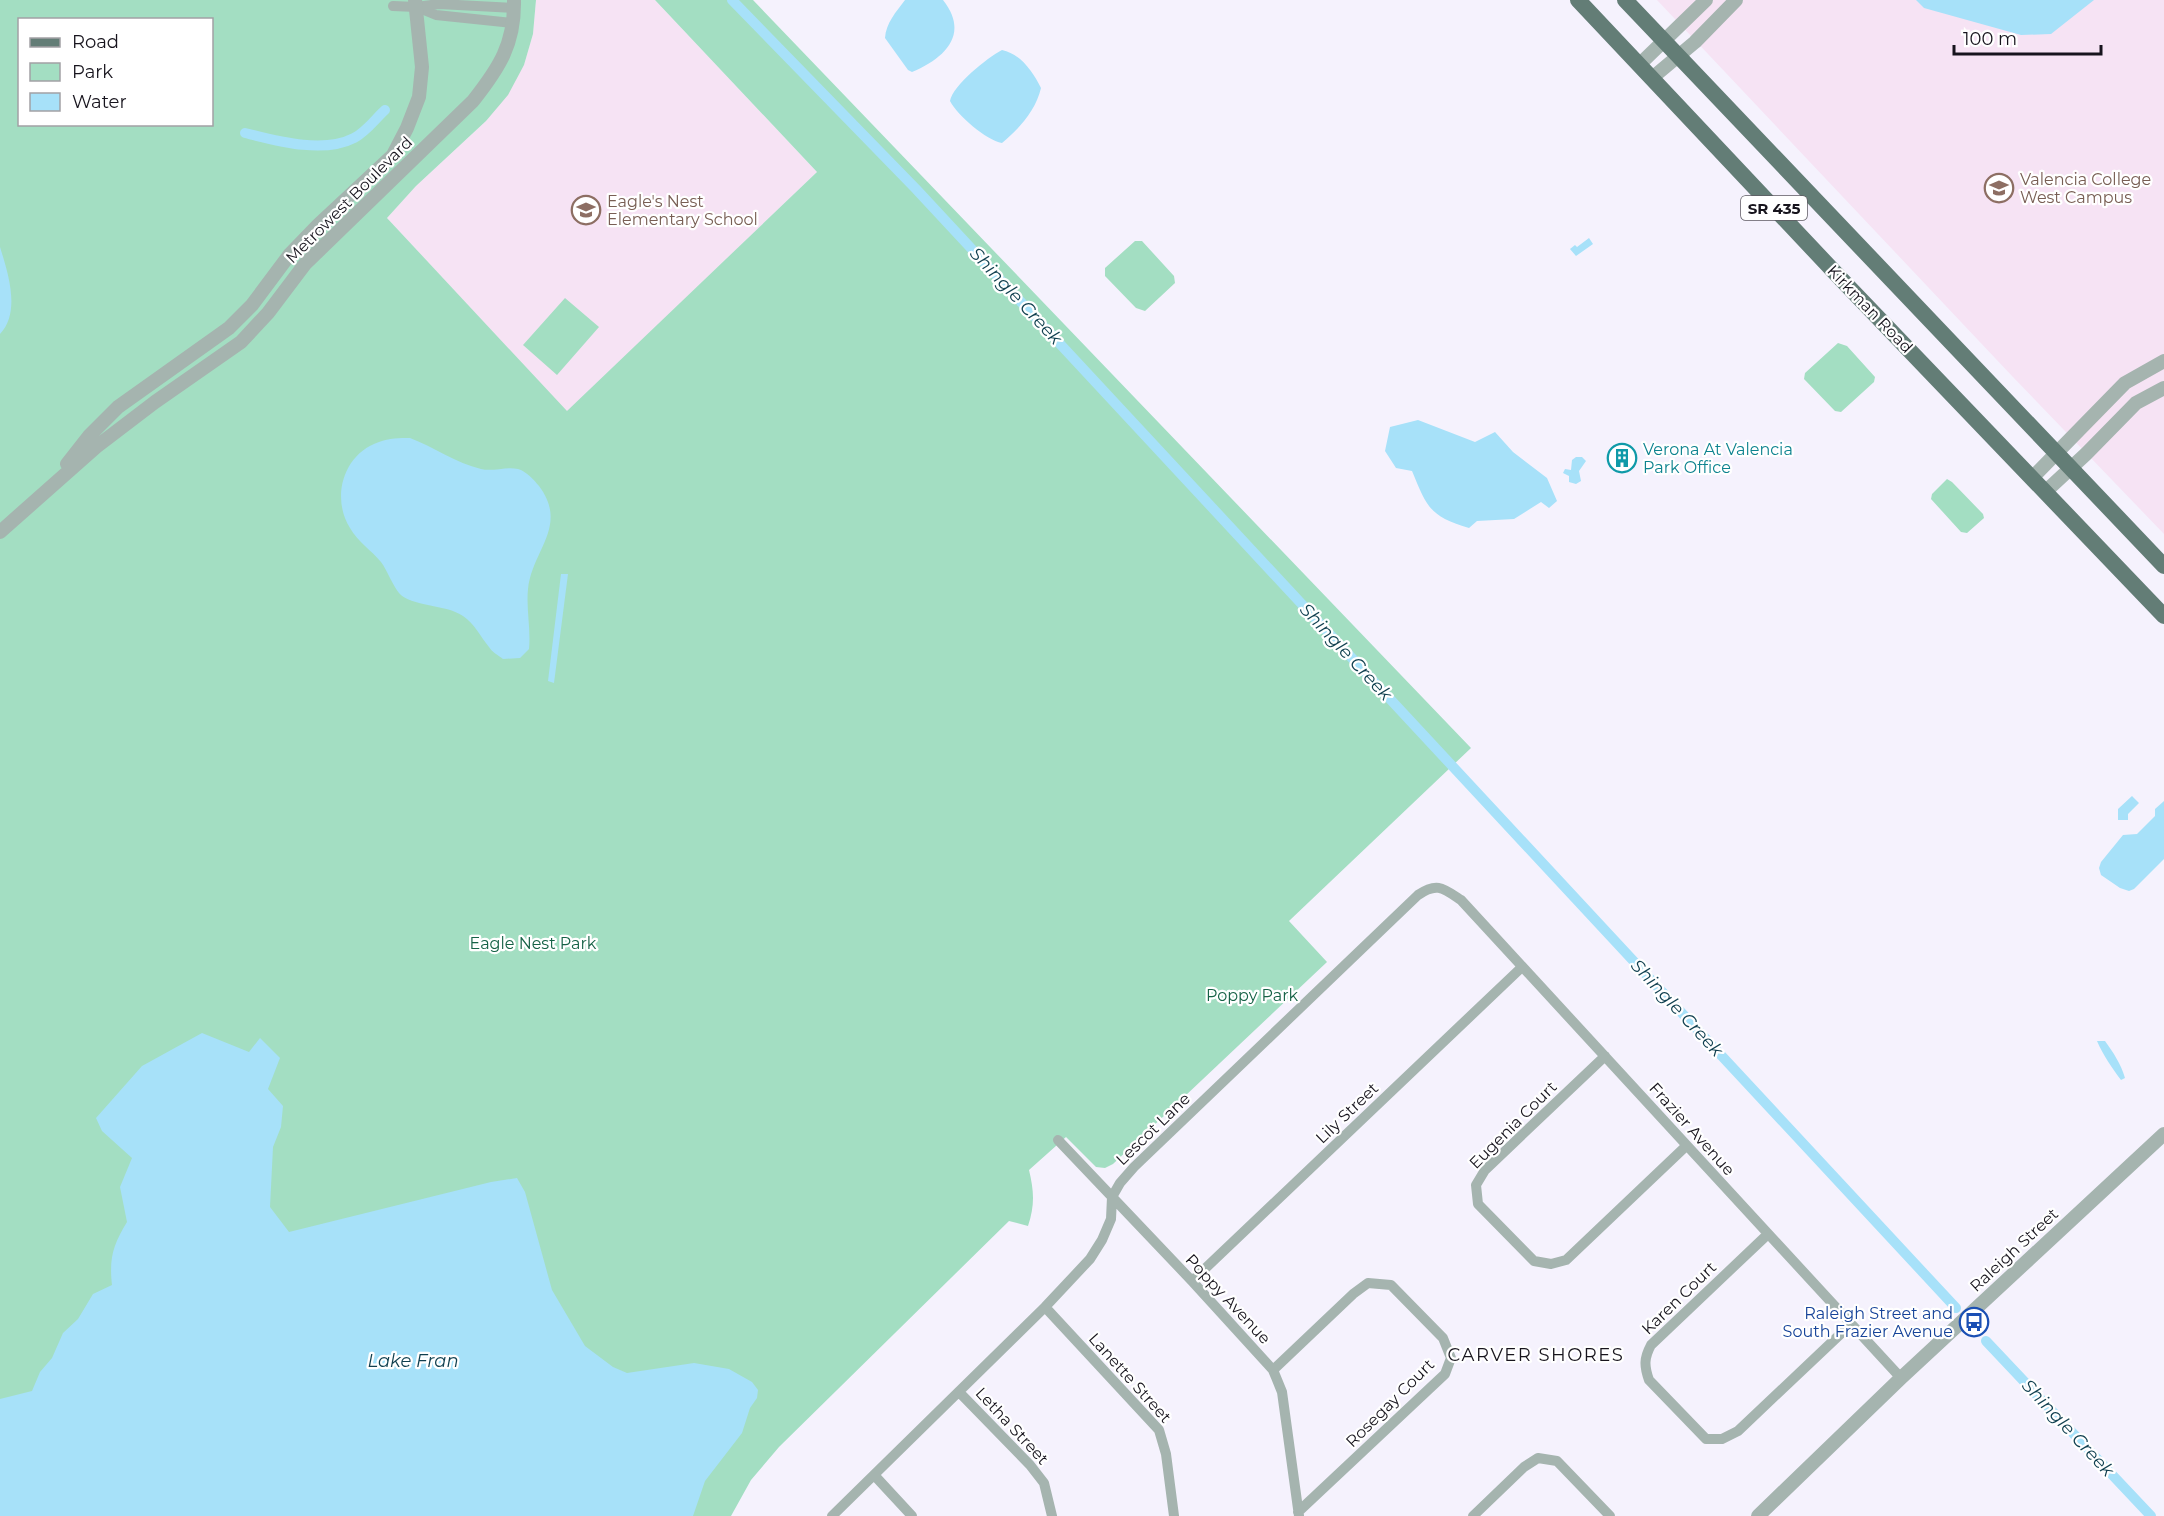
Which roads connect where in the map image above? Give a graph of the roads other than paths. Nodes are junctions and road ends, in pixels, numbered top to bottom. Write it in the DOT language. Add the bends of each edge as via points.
graph roads {
  1 [pos="1578,0"];
  2 [pos="1625,0"];
  3 [pos="1706,0"];
  4 [pos="1736,0"];
  5 [pos="415,4"];
  6 [pos="514,4"];
  7 [pos="393,6"];
  8 [pos="513,23"];
  9 [pos="1664,41"];
  10 [pos="1678,56"];
  11 [pos="1639,65"];
  12 [pos="1652,78"];
  13 [pos="382,167"];
  14 [pos="394,179"];
  15 [pos="2164,361"];
  16 [pos="147,387"];
  17 [pos="2164,388"];
  18 [pos="155,402"];
  19 [pos="2056,454"];
  20 [pos="2070,469"];
  21 [pos="2032,478"];
  22 [pos="2045,492"];
  23 [pos="25,508"];
  24 [pos="0,532"];
  25 [pos="2164,566"];
  26 [pos="2164,616"];
  27 [pos="1461,900"];
  28 [pos="1522,967"];
  29 [pos="1605,1056"];
  30 [pos="2164,1134"];
  31 [pos="1058,1140"];
  32 [pos="1686,1146"];
  33 [pos="1112,1197"];
  34 [pos="1768,1234"];
  35 [pos="1192,1281"];
  36 [pos="1045,1307"];
  37 [pos="1851,1324"];
  38 [pos="1273,1370"];
  39 [pos="1901,1378"];
  40 [pos="959,1392"];
  41 [pos="875,1476"];
  42 [pos="1299,1514"];
  43 [pos="832,1516"];
  44 [pos="912,1516"];
  45 [pos="1052,1516"];
  46 [pos="1174,1516"];
  47 [pos="1473,1516"];
  48 [pos="1610,1516"];
  49 [pos="1758,1516"];
  1 -- 11 [label="main road, Kirkman Road / SR 435"];
  2 -- 9 [label="main road, Kirkman Road / SR 435"];
  3 -- 9 [label="street"];
  4 -- 10 [label="street"];
  5 -- 6 [label="street"];
  5 -- 7 [label="street"];
  5 -- 8 [label="street" via="436,15"];
  5 -- 13 [label="street, Metrowest Boulevard" via="422,67 419,97 393,155"];
  6 -- 8 [label="street, Metrowest Boulevard"];
  8 -- 14 [label="street, Metrowest Boulevard" via="495,73"];
  9 -- 10 [label="main road, Kirkman Road / SR 435"];
  9 -- 11 [label="street"];
  10 -- 12 [label="street"];
  10 -- 19 [label="main road, Kirkman Road / SR 435"];
  11 -- 12 [label="main road, Kirkman Road / SR 435"];
  12 -- 21 [label="main road, Kirkman Road / SR 435"];
  13 -- 14 [label="street"];
  13 -- 16 [label="street, Metrowest Boulevard" via="318,225 229,328"];
  14 -- 18 [label="street, Metrowest Boulevard" via="305,264 241,342"];
  15 -- 19 [label="street" via="2125,383"];
  16 -- 18 [label="street"];
  16 -- 23 [label="street, Metrowest Boulevard" via="104,420"];
  17 -- 20 [label="street" via="2136,403"];
  18 -- 23 [label="street, Metrowest Boulevard"];
  19 -- 20 [label="main road, Kirkman Road / SR 435"];
  19 -- 21 [label="street"];
  20 -- 22 [label="street"];
  20 -- 25 [label="main road, Kirkman Road / SR 435"];
  21 -- 22 [label="main road, Kirkman Road / SR 435"];
  22 -- 26 [label="main road, Kirkman Road / SR 435"];
  23 -- 24 [label="street, Metrowest Boulevard"];
  27 -- 28 [label="street, Frazier Avenue"];
  27 -- 33 [label="street, Lescot Lane" via="1443,888 1429,888 1418,896 1134,1167"];
  28 -- 29 [label="street, Frazier Avenue"];
  28 -- 35 [label="street, Lily Street"];
  29 -- 32 [label="street, Frazier Avenue"];
  29 -- 32 [label="street, Eugenia Court" via="1485,1170 1476,1185 1479,1204 1534,1261 1551,1264 1566,1260"];
  30 -- 39 [label="street, Raleigh Street"];
  31 -- 33 [label="street, Poppy Avenue"];
  32 -- 34 [label="street, Frazier Avenue"];
  33 -- 35 [label="street, Poppy Avenue"];
  33 -- 36 [label="street, Lescot Lane" via="1111,1219 1102,1240 1090,1259"];
  34 -- 37 [label="street, Frazier Avenue"];
  34 -- 37 [label="street, Karen Court" via="1651,1345 1645,1362 1649,1380 1706,1439 1722,1439 1738,1431"];
  35 -- 38 [label="street, Poppy Avenue"];
  36 -- 40 [label="street, Lescot Lane"];
  36 -- 46 [label="street, Lanette Street" via="1160,1430"];
  37 -- 39 [label="street, Frazier Avenue"];
  38 -- 42 [label="street, Poppy Avenue" via="1282,1392"];
  38 -- 42 [label="street, Rosegay Court" via="1368,1283 1391,1286 1443,1338 1451,1358 1445,1374"];
  39 -- 49 [label="street, Raleigh Street"];
  40 -- 41 [label="street, Lescot Lane"];
  40 -- 45 [label="street, Letha Street" via="1044,1483"];
  41 -- 43 [label="street, Lescot Lane"];
  41 -- 44 [label="street"];
  47 -- 48 [label="street" via="1538,1458 1557,1461"];
}
